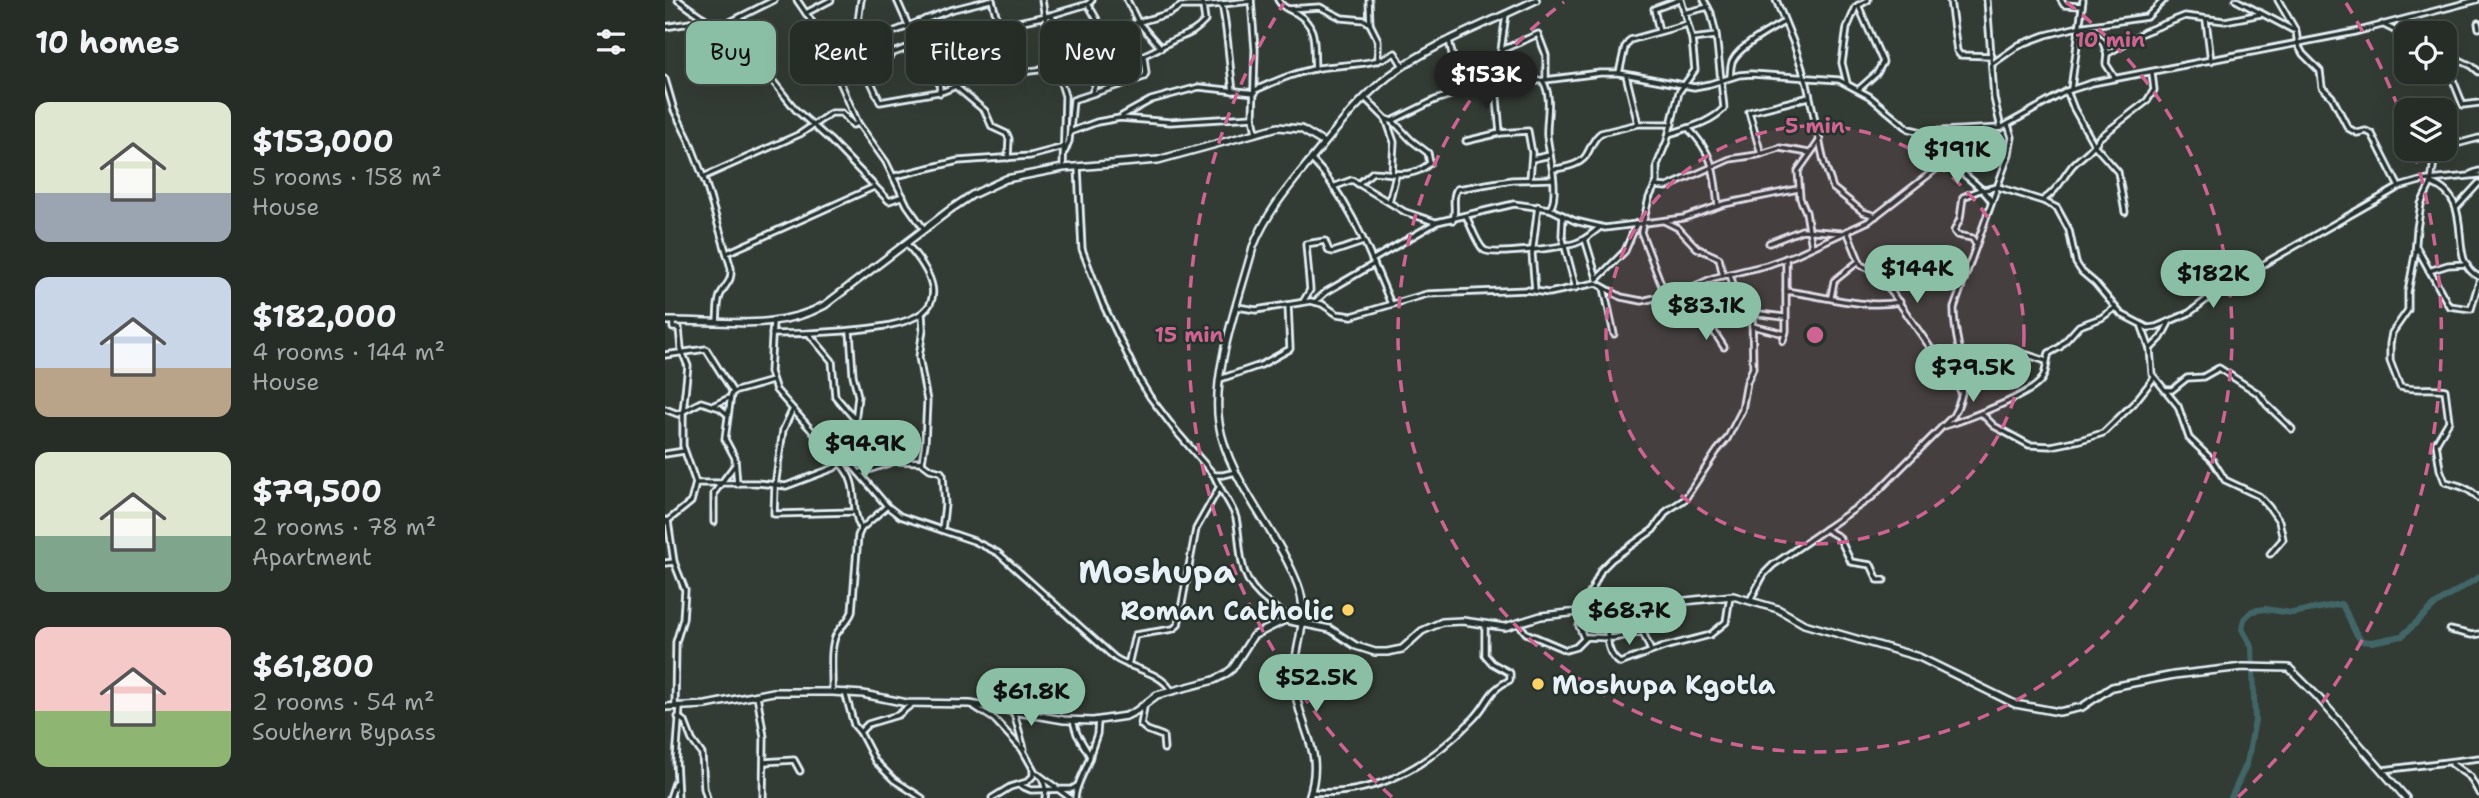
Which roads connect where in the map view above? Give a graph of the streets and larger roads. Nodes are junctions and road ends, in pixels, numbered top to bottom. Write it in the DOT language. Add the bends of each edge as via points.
graph roads {
  1 [pos="678,0"];
  2 [pos="774,0"];
  3 [pos="797,0"];
  4 [pos="831,0"];
  5 [pos="861,0"];
  6 [pos="897,0"];
  7 [pos="991,0"];
  8 [pos="1042,0"];
  9 [pos="1127,0"];
  10 [pos="1201,0"];
  11 [pos="1251,0"];
  12 [pos="1278,0"];
  13 [pos="1369,0"];
  14 [pos="1514,0"];
  15 [pos="1536,0"];
  16 [pos="1680,0"];
  17 [pos="1704,0"];
  18 [pos="1776,0"];
  19 [pos="1950,0"];
  20 [pos="1987,0"];
  21 [pos="2061,0"];
  22 [pos="2083,0"];
  23 [pos="2164,0"];
  24 [pos="2236,0"];
  25 [pos="2278,0"];
  26 [pos="2477,0"];
  27 [pos="1090,2"];
  28 [pos="1863,2"];
  29 [pos="1222,4"];
  30 [pos="1203,6"];
  31 [pos="2081,6"];
  32 [pos="1707,7"];
  33 [pos="1287,9"];
  34 [pos="1517,9"];
  35 [pos="806,13"];
  36 [pos="1684,13"];
  37 [pos="1506,14"];
  38 [pos="2261,14"];
  39 [pos="1049,16"];
  40 [pos="2409,17"];
  41 [pos="703,18"];
  42 [pos="925,19"];
  43 [pos="2206,20"];
  44 [pos="707,21"];
  45 [pos="733,21"];
  46 [pos="810,21"];
  47 [pos="858,21"];
  48 [pos="906,21"];
  49 [pos="919,21"];
  50 [pos="996,21"];
  51 [pos="1025,21"];
  52 [pos="1050,21"];
  53 [pos="1053,21"];
  54 [pos="1098,21"];
  55 [pos="1138,21"];
  56 [pos="1140,21"];
  57 [pos="2406,21"];
  58 [pos="1784,22"];
  59 [pos="1140,24"];
  60 [pos="1370,24"];
  61 [pos="1687,24"];
  62 [pos="2382,24"];
  63 [pos="2087,26"];
  64 [pos="665,27"];
  65 [pos="2078,27"];
  66 [pos="2394,30"];
  67 [pos="1659,31"];
  68 [pos="2296,31"];
  69 [pos="1716,36"];
  70 [pos="1692,39"];
  71 [pos="1449,40"];
  72 [pos="2298,45"];
  73 [pos="1161,48"];
  74 [pos="1502,50"];
  75 [pos="2107,54"];
  76 [pos="1991,55"];
  77 [pos="1144,57"];
  78 [pos="1140,58"];
  79 [pos="2457,58"];
  80 [pos="1378,61"];
  81 [pos="1490,61"];
  82 [pos="2211,61"];
  83 [pos="1992,64"];
  84 [pos="1457,66"];
  85 [pos="1403,67"];
  86 [pos="1315,69"];
  87 [pos="2152,72"];
  88 [pos="2479,72"];
  89 [pos="1619,73"];
  90 [pos="1626,74"];
  91 [pos="1730,77"];
  92 [pos="1805,77"];
  93 [pos="2115,78"];
  94 [pos="665,79"];
  95 [pos="1544,80"];
  96 [pos="1720,81"];
  97 [pos="775,84"];
  98 [pos="841,84"];
  99 [pos="872,84"];
  100 [pos="941,84"];
  101 [pos="960,84"];
  102 [pos="1061,84"];
  103 [pos="1096,84"];
  104 [pos="1847,84"];
  105 [pos="2453,84"];
  106 [pos="1683,85"];
  107 [pos="955,86"];
  108 [pos="1496,86"];
  109 [pos="1858,90"];
  110 [pos="2069,90"];
  111 [pos="1233,91"];
  112 [pos="1461,91"];
  113 [pos="1255,92"];
  114 [pos="940,93"];
  115 [pos="1092,93"];
  116 [pos="1809,97"];
  117 [pos="1365,98"];
  118 [pos="2479,103"];
  119 [pos="1253,117"];
  120 [pos="1120,118"];
  121 [pos="1386,119"];
  122 [pos="1392,121"];
  123 [pos="858,123"];
  124 [pos="1637,124"];
  125 [pos="1672,124"];
  126 [pos="2008,125"];
  127 [pos="813,126"];
  128 [pos="1688,128"];
  129 [pos="2001,128"];
  130 [pos="1070,132"];
  131 [pos="1942,132"];
  132 [pos="1256,133"];
  133 [pos="1500,134"];
  134 [pos="1669,134"];
  135 [pos="2479,138"];
  136 [pos="1820,140"];
  137 [pos="1466,141"];
  138 [pos="1324,143"];
  139 [pos="2457,144"];
  140 [pos="2095,146"];
  141 [pos="1064,150"];
  142 [pos="1809,153"];
  143 [pos="1761,154"];
  144 [pos="1551,155"];
  145 [pos="1942,156"];
  146 [pos="1009,158"];
  147 [pos="1311,159"];
  148 [pos="1532,159"];
  149 [pos="2434,161"];
  150 [pos="1712,165"];
  151 [pos="1078,167"];
  152 [pos="1063,168"];
  153 [pos="2433,168"];
  154 [pos="1553,169"];
  155 [pos="2479,173"];
  156 [pos="1394,175"];
  157 [pos="894,176"];
  158 [pos="703,177"];
  159 [pos="1530,178"];
  160 [pos="2446,178"];
  161 [pos="1552,179"];
  162 [pos="2431,181"];
  163 [pos="2479,183"];
  164 [pos="1358,184"];
  165 [pos="1655,186"];
  166 [pos="874,187"];
  167 [pos="1333,187"];
  168 [pos="1998,187"];
  169 [pos="2399,187"];
  170 [pos="1798,189"];
  171 [pos="1983,190"];
  172 [pos="903,197"];
  173 [pos="2043,201"];
  174 [pos="1389,202"];
  175 [pos="1991,204"];
  176 [pos="1538,206"];
  177 [pos="1718,206"];
  178 [pos="2457,206"];
  179 [pos="1550,209"];
  180 [pos="2125,212"];
  181 [pos="1563,215"];
  182 [pos="1466,216"];
  183 [pos="1876,216"];
  184 [pos="1422,218"];
  185 [pos="1453,220"];
  186 [pos="1664,221"];
  187 [pos="1437,222"];
  188 [pos="1645,222"];
  189 [pos="1637,223"];
  190 [pos="1600,227"];
  191 [pos="924,229"];
  192 [pos="1423,230"];
  193 [pos="1808,230"];
  194 [pos="1847,231"];
  195 [pos="1842,234"];
  196 [pos="1585,239"];
  197 [pos="1364,242"];
  198 [pos="906,243"];
  199 [pos="1769,243"];
  200 [pos="1976,244"];
  201 [pos="1564,246"];
  202 [pos="2416,246"];
  203 [pos="1812,247"];
  204 [pos="1533,250"];
  205 [pos="727,253"];
  206 [pos="1786,258"];
  207 [pos="1859,261"];
  208 [pos="1373,262"];
  209 [pos="2467,264"];
  210 [pos="2429,271"];
  211 [pos="1730,274"];
  212 [pos="1723,276"];
  213 [pos="2479,280"];
  214 [pos="1600,283"];
  215 [pos="1576,288"];
  216 [pos="1535,290"];
  217 [pos="1684,291"];
  218 [pos="1786,292"];
  219 [pos="1665,295"];
  220 [pos="1737,296"];
  221 [pos="1831,298"];
  222 [pos="1303,302"];
  223 [pos="1315,302"];
  224 [pos="1900,302"];
  225 [pos="1391,304"];
  226 [pos="1288,305"];
  227 [pos="1728,305"];
  228 [pos="1237,307"];
  229 [pos="2115,308"];
  230 [pos="1703,311"];
  231 [pos="1750,311"];
  232 [pos="922,314"];
  233 [pos="1784,317"];
  234 [pos="665,321"];
  235 [pos="673,321"];
  236 [pos="717,321"];
  237 [pos="2170,321"];
  238 [pos="773,322"];
  239 [pos="1752,326"];
  240 [pos="2142,327"];
  241 [pos="850,331"];
  242 [pos="772,334"];
  243 [pos="1614,334"];
  244 [pos="1786,334"];
  245 [pos="810,335"];
  246 [pos="1783,341"];
  247 [pos="1724,347"];
  248 [pos="2150,349"];
  249 [pos="1959,350"];
  250 [pos="683,354"];
  251 [pos="665,355"];
  252 [pos="2047,361"];
  253 [pos="2154,378"];
  254 [pos="1220,379"];
  255 [pos="772,381"];
  256 [pos="2166,390"];
  257 [pos="731,394"];
  258 [pos="1963,395"];
  259 [pos="712,405"];
  260 [pos="665,409"];
  261 [pos="683,411"];
  262 [pos="792,411"];
  263 [pos="1981,413"];
  264 [pos="727,414"];
  265 [pos="854,419"];
  266 [pos="1942,427"];
  267 [pos="2292,429"];
  268 [pos="684,450"];
  269 [pos="665,454"];
  270 [pos="846,458"];
  271 [pos="736,463"];
  272 [pos="840,463"];
  273 [pos="922,463"];
  274 [pos="1237,472"];
  275 [pos="859,473"];
  276 [pos="1214,474"];
  277 [pos="696,483"];
  278 [pos="737,484"];
  279 [pos="720,485"];
  280 [pos="775,486"];
  281 [pos="1219,488"];
  282 [pos="2479,499"];
  283 [pos="887,506"];
  284 [pos="855,512"];
  285 [pos="666,521"];
  286 [pos="714,522"];
  287 [pos="861,529"];
  288 [pos="1825,529"];
  289 [pos="942,530"];
  290 [pos="2270,554"];
  291 [pos="674,562"];
  292 [pos="665,563"];
  293 [pos="1884,580"];
  294 [pos="1730,596"];
  295 [pos="1750,600"];
  296 [pos="1629,606"];
  297 [pos="1613,607"];
  298 [pos="1583,611"];
  299 [pos="1294,620"];
  300 [pos="1518,623"];
  301 [pos="1304,624"];
  302 [pos="1485,625"];
  303 [pos="2450,630"];
  304 [pos="1632,634"];
  305 [pos="2479,634"];
  306 [pos="1584,638"];
  307 [pos="1608,638"];
  308 [pos="1651,651"];
  309 [pos="1127,665"];
  310 [pos="1171,690"];
  311 [pos="832,692"];
  312 [pos="845,692"];
  313 [pos="757,695"];
  314 [pos="913,703"];
  315 [pos="970,704"];
  316 [pos="1144,705"];
  317 [pos="665,707"];
  318 [pos="677,707"];
  319 [pos="1013,712"];
  320 [pos="678,717"];
  321 [pos="1097,720"];
  322 [pos="1073,721"];
  323 [pos="860,732"];
  324 [pos="1164,749"];
  325 [pos="1024,751"];
  326 [pos="1090,757"];
  327 [pos="2479,758"];
  328 [pos="764,762"];
  329 [pos="2450,763"];
  330 [pos="1033,769"];
  331 [pos="2383,770"];
  332 [pos="800,771"];
  333 [pos="1043,778"];
  334 [pos="677,779"];
  335 [pos="1019,785"];
  336 [pos="1077,786"];
  337 [pos="1045,788"];
  338 [pos="1055,788"];
  339 [pos="2479,793"];
  340 [pos="1310,795"];
  341 [pos="670,798"];
  342 [pos="678,798"];
  343 [pos="708,798"];
  344 [pos="763,798"];
  345 [pos="922,798"];
  346 [pos="992,798"];
  347 [pos="1045,798"];
  348 [pos="1073,798"];
  349 [pos="2406,798"];
  1 -- 41 [label="street"];
  2 -- 45 [label="street"];
  3 -- 35 [label="street"];
  4 -- 35 [label="street"];
  5 -- 47 [label="street"];
  6 -- 48 [label="street"];
  7 -- 42 [label="street"];
  7 -- 50 [label="street"];
  8 -- 39 [label="street"];
  9 -- 55 [label="street"];
  10 -- 30 [label="street"];
  11 -- 29 [label="street"];
  11 -- 113 [label="street"];
  12 -- 33 [label="street"];
  13 -- 60 [label="street"];
  14 -- 34 [label="street"];
  15 -- 34 [label="street"];
  16 -- 36 [label="street"];
  16 -- 67 [label="street" via="1654,9"];
  17 -- 32 [label="street"];
  18 -- 58 [label="street"];
  19 -- 76 [label="street" via="1957,51 1960,55"];
  20 -- 76 [label="street"];
  21 -- 31 [label="street" via="2064,5"];
  22 -- 31 [label="street"];
  23 -- 63 [label="street" via="2147,17"];
  24 -- 38 [label="street"];
  25 -- 68 [label="street"];
  26 -- 40 [label="street"];
  27 -- 39 [label="street"];
  27 -- 54 [label="street"];
  28 -- 104 [label="street" via="1850,18 1842,65"];
  28 -- 109 [label="street" via="1883,62"];
  29 -- 30 [label="street"];
  29 -- 111 [label="street"];
  30 -- 56 [label="street" via="1185,5"];
  30 -- 73 [label="street" via="1205,21 1194,33"];
  31 -- 65 [label="street"];
  32 -- 36 [label="street"];
  32 -- 69 [label="street"];
  33 -- 60 [label="street" via="1320,7"];
  33 -- 86 [label="street" via="1312,27"];
  34 -- 37 [label="street"];
  35 -- 46 [label="street"];
  36 -- 61 [label="street"];
  37 -- 71 [label="street"];
  37 -- 74 [label="street"];
  38 -- 43 [label="street"];
  38 -- 68 [label="street"];
  39 -- 51 [label="street"];
  39 -- 52 [label="street"];
  39 -- 53 [label="street"];
  40 -- 57 [label="street"];
  40 -- 62 [label="street"];
  41 -- 44 [label="street"];
  41 -- 64 [label="street"];
  42 -- 49 [label="street"];
  43 -- 75 [label="street" via="2185,16 2144,32"];
  43 -- 82 [label="street"];
  58 -- 91 [label="street" via="1735,56"];
  58 -- 92 [label="street"];
  59 -- 73 [label="street"];
  60 -- 80 [label="street" via="1378,40"];
  61 -- 67 [label="street"];
  61 -- 70 [label="street"];
  62 -- 66 [label="street"];
  62 -- 72 [label="street"];
  63 -- 65 [label="street"];
  63 -- 75 [label="street" via="2101,39"];
  65 -- 83 [label="street" via="2019,45"];
  65 -- 110 [label="street"];
  67 -- 89 [label="street" via="1626,43"];
  68 -- 72 [label="street"];
  69 -- 70 [label="street"];
  69 -- 96 [label="street"];
  70 -- 106 [label="street" via="1695,70"];
  71 -- 84 [label="street"];
  71 -- 85 [label="street"];
  72 -- 82 [label="street"];
  72 -- 169 [label="street" via="2318,67 2322,87 2348,128 2372,134"];
  73 -- 77 [label="street"];
  74 -- 81 [label="street" via="1500,58"];
  74 -- 95 [label="street" via="1538,34 1546,53"];
  75 -- 93 [label="street" via="2106,64"];
  76 -- 83 [label="street"];
  77 -- 78 [label="street"];
  77 -- 115 [label="street" via="1144,77"];
  79 -- 88 [label="street"];
  80 -- 85 [label="street" via="1395,53"];
  80 -- 86 [label="street"];
  81 -- 84 [label="street"];
  81 -- 108 [label="street"];
  82 -- 87 [label="street"];
  83 -- 129 [label="street"];
  84 -- 112 [label="street"];
  85 -- 117 [label="street"];
  86 -- 113 [label="street"];
  87 -- 93 [label="street"];
  87 -- 140 [label="street" via="2154,90 2147,102 2100,137"];
  89 -- 90 [label="street"];
  89 -- 95 [label="street"];
  90 -- 106 [label="street"];
  90 -- 124 [label="street"];
  91 -- 92 [label="street"];
  91 -- 96 [label="street"];
  92 -- 104 [label="street"];
  92 -- 116 [label="street"];
  93 -- 110 [label="street"];
  94 -- 158 [label="street"];
  95 -- 108 [label="street"];
  95 -- 144 [label="street"];
  96 -- 106 [label="street" via="1698,87"];
  96 -- 128 [label="street" via="1723,110"];
  97 -- 127 [label="street"];
  98 -- 123 [label="street"];
  99 -- 114 [label="street" via="880,102"];
  100 -- 114 [label="street"];
  101 -- 107 [label="street"];
  102 -- 141 [label="street"];
  103 -- 115 [label="street"];
  104 -- 109 [label="street"];
  105 -- 118 [label="street" via="2463,105"];
  106 -- 125 [label="street"];
  107 -- 114 [label="street"];
  107 -- 146 [label="street" via="985,111 992,127 1007,134"];
  108 -- 112 [label="street"];
  108 -- 133 [label="street"];
  109 -- 131 [label="street" via="1909,129"];
  110 -- 126 [label="street"];
  110 -- 140 [label="street"];
  111 -- 113 [label="street"];
  111 -- 120 [label="street" via="1199,87 1151,100"];
  112 -- 122 [label="street"];
  113 -- 119 [label="street"];
  115 -- 130 [label="street" via="1073,100"];
  116 -- 136 [label="street"];
  116 -- 143 [label="street" via="1749,112"];
  117 -- 121 [label="street"];
  117 -- 138 [label="street"];
  119 -- 120 [label="street" via="1170,122"];
  119 -- 132 [label="street"];
  120 -- 130 [label="street"];
  121 -- 122 [label="street"];
  121 -- 156 [label="street" via="1394,142"];
  122 -- 156 [label="street" via="1429,153 1430,159 1425,168"];
  123 -- 127 [label="street" via="853,125 838,112"];
  123 -- 157 [label="street"];
  124 -- 125 [label="street"];
  124 -- 154 [label="street" via="1599,135 1581,161"];
  125 -- 134 [label="street"];
  126 -- 129 [label="street"];
  126 -- 168 [label="street" via="2012,145"];
  127 -- 158 [label="street"];
  127 -- 166 [label="street"];
  128 -- 134 [label="street"];
  128 -- 150 [label="street" via="1706,148"];
  129 -- 131 [label="street"];
  130 -- 141 [label="street"];
  131 -- 145 [label="street"];
  132 -- 138 [label="street" via="1293,127"];
  132 -- 151 [label="street" via="1158,160"];
  133 -- 137 [label="street"];
  133 -- 148 [label="street" via="1528,131"];
  134 -- 165 [label="street" via="1657,164"];
  135 -- 139 [label="street"];
  136 -- 142 [label="street"];
  136 -- 183 [label="street" via="1834,191"];
  138 -- 147 [label="street"];
  140 -- 173 [label="street"];
  140 -- 180 [label="street" via="2120,177"];
  141 -- 146 [label="street"];
  141 -- 152 [label="street"];
  142 -- 143 [label="street" via="1783,148"];
  142 -- 170 [label="street" via="1798,171"];
  143 -- 150 [label="street"];
  144 -- 148 [label="street"];
  144 -- 154 [label="street"];
  145 -- 171 [label="street"];
  145 -- 183 [label="street" via="1936,169"];
  146 -- 157 [label="street" via="958,161"];
  147 -- 167 [label="street"];
  147 -- 228 [label="street" via="1259,231"];
  148 -- 159 [label="street"];
  149 -- 153 [label="street"];
  150 -- 165 [label="street" via="1667,187"];
  150 -- 177 [label="street"];
  151 -- 152 [label="street"];
  151 -- 276 [label="street" via="1082,249 1103,304 1150,397"];
  152 -- 191 [label="street" via="991,185"];
  153 -- 160 [label="street"];
  153 -- 162 [label="street"];
  154 -- 161 [label="street"];
  155 -- 160 [label="street"];
  156 -- 164 [label="street" via="1373,172"];
  156 -- 174 [label="street"];
  157 -- 172 [label="street"];
  158 -- 205 [label="street"];
  159 -- 161 [label="street"];
  159 -- 185 [label="street" via="1457,189"];
  160 -- 162 [label="street"];
  161 -- 179 [label="street" via="1554,202"];
  162 -- 169 [label="street"];
  162 -- 178 [label="street" via="2449,193"];
  162 -- 202 [label="street" via="2421,204"];
  163 -- 178 [label="street"];
  164 -- 167 [label="street" via="1349,180"];
  164 -- 174 [label="street"];
  165 -- 188 [label="street"];
  166 -- 172 [label="street" via="889,201"];
  166 -- 205 [label="street"];
  167 -- 197 [label="street"];
  168 -- 171 [label="street"];
  168 -- 173 [label="street"];
  168 -- 175 [label="street"];
  169 -- 237 [label="street"];
  170 -- 177 [label="street"];
  170 -- 193 [label="street"];
  171 -- 175 [label="street"];
  171 -- 200 [label="street" via="1963,197 1954,230"];
  172 -- 191 [label="street"];
  173 -- 229 [label="street" via="2060,211 2079,267"];
  174 -- 184 [label="street"];
  175 -- 200 [label="street"];
  176 -- 179 [label="street"];
  176 -- 182 [label="street" via="1514,204"];
  176 -- 204 [label="street"];
  177 -- 186 [label="street"];
  178 -- 209 [label="street"];
  179 -- 181 [label="street"];
  181 -- 190 [label="street"];
  181 -- 201 [label="street"];
  182 -- 185 [label="street"];
  182 -- 204 [label="street" via="1486,251"];
  183 -- 194 [label="street"];
  184 -- 187 [label="street"];
  184 -- 192 [label="street"];
  185 -- 187 [label="street"];
  186 -- 188 [label="street"];
  186 -- 212 [label="street" via="1697,248 1719,258"];
  187 -- 192 [label="street"];
  188 -- 189 [label="street"];
  188 -- 219 [label="street" via="1641,237"];
  189 -- 190 [label="street"];
  189 -- 214 [label="street" via="1625,251"];
  190 -- 196 [label="street"];
  191 -- 198 [label="street"];
  192 -- 208 [label="street"];
  193 -- 195 [label="street"];
  193 -- 199 [label="street"];
  193 -- 203 [label="street"];
  194 -- 195 [label="street"];
  194 -- 207 [label="street"];
  195 -- 203 [label="street"];
  196 -- 201 [label="street"];
  196 -- 214 [label="street"];
  197 -- 208 [label="street"];
  197 -- 222 [label="street" via="1333,252 1325,241 1306,244 1310,290"];
  198 -- 232 [label="street" via="923,262 933,287"];
  198 -- 238 [label="street" via="825,305"];
  200 -- 249 [label="street" via="1954,308"];
  201 -- 204 [label="street"];
  201 -- 215 [label="street"];
  202 -- 210 [label="street"];
  202 -- 282 [label="street" via="2408,310 2392,333 2390,361 2400,387 2445,390 2449,421 2437,440 2440,469 2445,482 2459,485"];
  203 -- 206 [label="street"];
  204 -- 216 [label="street"];
  205 -- 236 [label="street" via="731,282 722,293"];
  206 -- 211 [label="street"];
  206 -- 218 [label="street"];
  207 -- 221 [label="street" via="1834,281"];
  207 -- 224 [label="street" via="1879,274"];
  208 -- 223 [label="street"];
  208 -- 225 [label="street"];
  209 -- 210 [label="street"];
  209 -- 213 [label="street"];
  210 -- 213 [label="street" via="2449,306 2471,309"];
  211 -- 212 [label="street"];
  211 -- 220 [label="street"];
  212 -- 217 [label="street"];
  214 -- 215 [label="street"];
  214 -- 219 [label="street" via="1636,301"];
  214 -- 243 [label="street"];
  215 -- 216 [label="street" via="1549,293"];
  216 -- 225 [label="street" via="1427,294"];
  217 -- 219 [label="street"];
  217 -- 230 [label="street" via="1694,311"];
  218 -- 221 [label="street"];
  218 -- 233 [label="street"];
  220 -- 227 [label="street"];
  220 -- 231 [label="street"];
  221 -- 224 [label="street" via="1868,305"];
  222 -- 223 [label="street"];
  222 -- 226 [label="street"];
  223 -- 225 [label="street" via="1345,316"];
  224 -- 258 [label="street"];
  226 -- 228 [label="street" via="1256,310"];
  226 -- 254 [label="street" via="1290,349"];
  227 -- 230 [label="street"];
  227 -- 231 [label="street"];
  228 -- 254 [label="street"];
  229 -- 240 [label="street"];
  229 -- 252 [label="street" via="2079,326 2049,352"];
  230 -- 247 [label="street" via="1710,314"];
  231 -- 233 [label="street"];
  231 -- 239 [label="street"];
  232 -- 241 [label="street" via="897,324"];
  232 -- 273 [label="street" via="919,357 927,401"];
  233 -- 244 [label="street"];
  234 -- 235 [label="street"];
  235 -- 236 [label="street"];
  235 -- 250 [label="street" via="673,328 679,328"];
  236 -- 238 [label="street"];
  237 -- 240 [label="street"];
  237 -- 248 [label="street"];
  238 -- 242 [label="street"];
  239 -- 244 [label="street"];
  239 -- 298 [label="street" via="1752,370 1744,405 1727,439 1685,499 1667,511 1653,530 1604,565"];
  240 -- 248 [label="street"];
  241 -- 245 [label="street"];
  241 -- 265 [label="street" via="857,391"];
  242 -- 245 [label="street"];
  242 -- 255 [label="street"];
  244 -- 246 [label="street"];
  245 -- 265 [label="street" via="832,360 835,396"];
  248 -- 253 [label="street"];
  249 -- 252 [label="street" via="1974,359 2016,352"];
  249 -- 258 [label="street"];
  250 -- 251 [label="street"];
  250 -- 257 [label="street" via="706,349"];
  250 -- 261 [label="street" via="688,366"];
  252 -- 263 [label="street" via="2042,379 2033,388"];
  253 -- 256 [label="street"];
  253 -- 263 [label="street" via="2103,433 2091,438 2029,445 1994,426"];
  254 -- 274 [label="street" via="1220,426"];
  255 -- 257 [label="street"];
  255 -- 262 [label="street"];
  256 -- 267 [label="street" via="2219,368 2259,394"];
  256 -- 290 [label="street" via="2178,406 2187,435 2225,480 2259,496 2279,521 2283,539"];
  257 -- 259 [label="street"];
  257 -- 264 [label="street"];
  258 -- 266 [label="street"];
  259 -- 261 [label="street" via="698,403"];
  259 -- 264 [label="street"];
  260 -- 261 [label="street" via="676,414"];
  261 -- 268 [label="street"];
  262 -- 270 [label="street"];
  262 -- 280 [label="street" via="783,430"];
  263 -- 266 [label="street"];
  264 -- 271 [label="street" via="725,439"];
  265 -- 270 [label="street" via="852,449"];
  266 -- 288 [label="street" via="1872,497"];
  268 -- 269 [label="street"];
  268 -- 277 [label="street"];
  270 -- 272 [label="street"];
  270 -- 275 [label="street"];
  271 -- 278 [label="street"];
  271 -- 279 [label="street"];
  272 -- 280 [label="street" via="824,473"];
  272 -- 284 [label="street" via="851,476"];
  273 -- 275 [label="street" via="895,461"];
  273 -- 289 [label="street" via="943,475"];
  274 -- 276 [label="street"];
  274 -- 301 [label="street" via="1290,568 1302,600"];
  275 -- 283 [label="street"];
  276 -- 281 [label="street"];
  277 -- 279 [label="street"];
  277 -- 285 [label="street" via="691,502"];
  278 -- 279 [label="street"];
  278 -- 280 [label="street"];
  279 -- 286 [label="street" via="713,499"];
  280 -- 284 [label="street" via="776,516"];
  281 -- 299 [label="street" via="1235,516 1243,570 1251,587"];
  281 -- 309 [label="street" via="1196,529 1178,625 1135,635"];
  283 -- 287 [label="street"];
  283 -- 289 [label="street" via="899,516"];
  284 -- 287 [label="street"];
  285 -- 291 [label="street"];
  287 -- 311 [label="street" via="852,612 834,643"];
  288 -- 293 [label="street" via="1839,537 1851,562 1871,565 1878,580"];
  288 -- 295 [label="street" via="1773,565"];
  289 -- 309 [label="street" via="998,553"];
  291 -- 292 [label="street"];
  291 -- 318 [label="street" via="685,590 676,642"];
  294 -- 295 [label="street"];
  294 -- 296 [label="street"];
  294 -- 308 [label="street" via="1728,619 1710,635"];
  295 -- 331 [label="street" via="1804,624 1919,657 2015,704 2059,712 2082,707 2112,687 2174,675 2283,667 2294,672"];
  296 -- 297 [label="street"];
  296 -- 304 [label="street"];
  297 -- 298 [label="street"];
  297 -- 307 [label="street"];
  298 -- 300 [label="street"];
  298 -- 306 [label="street" via="1579,629"];
  299 -- 301 [label="street"];
  299 -- 310 [label="street" via="1253,635 1224,675"];
  300 -- 302 [label="street"];
  300 -- 306 [label="street" via="1526,633 1566,650"];
  301 -- 302 [label="street" via="1329,629 1366,650 1387,652 1402,649 1442,622"];
  301 -- 340 [label="street" via="1294,685 1315,760"];
  302 -- 340 [label="street" via="1485,655 1511,678 1489,695 1474,719 1401,776 1361,788"];
  303 -- 305 [label="street"];
  304 -- 307 [label="street"];
  304 -- 308 [label="street" via="1645,633"];
  306 -- 307 [label="street"];
  307 -- 308 [label="street" via="1610,652 1618,662"];
  309 -- 310 [label="street" via="1162,678"];
  310 -- 316 [label="street"];
  311 -- 312 [label="street"];
  311 -- 313 [label="street"];
  312 -- 314 [label="street"];
  312 -- 323 [label="street"];
  313 -- 318 [label="street"];
  313 -- 328 [label="street"];
  314 -- 315 [label="street"];
  314 -- 323 [label="street"];
  315 -- 319 [label="street"];
  315 -- 325 [label="street" via="994,719"];
  316 -- 321 [label="street" via="1126,716"];
  316 -- 324 [label="street" via="1141,725 1163,736"];
  317 -- 318 [label="street"];
  318 -- 320 [label="street"];
  319 -- 322 [label="street"];
  319 -- 325 [label="street"];
  320 -- 334 [label="street"];
  320 -- 343 [label="street" via="687,724 702,754"];
  321 -- 322 [label="street"];
  321 -- 326 [label="street"];
  322 -- 326 [label="street"];
  323 -- 345 [label="street" via="875,761"];
  325 -- 330 [label="street"];
  326 -- 336 [label="street"];
  327 -- 329 [label="street"];
  328 -- 332 [label="street" via="794,760"];
  328 -- 344 [label="street"];
  329 -- 331 [label="street"];
  329 -- 339 [label="street" via="2470,777"];
  330 -- 333 [label="street"];
  330 -- 335 [label="street" via="1030,780"];
  331 -- 349 [label="street"];
  333 -- 337 [label="street"];
  333 -- 338 [label="street"];
  334 -- 341 [label="street"];
  334 -- 342 [label="street"];
  335 -- 337 [label="street" via="1031,790"];
  335 -- 346 [label="street"];
  336 -- 338 [label="street"];
  336 -- 348 [label="street"];
  337 -- 338 [label="street"];
  337 -- 347 [label="street"];
  338 -- 348 [label="street"];
}
